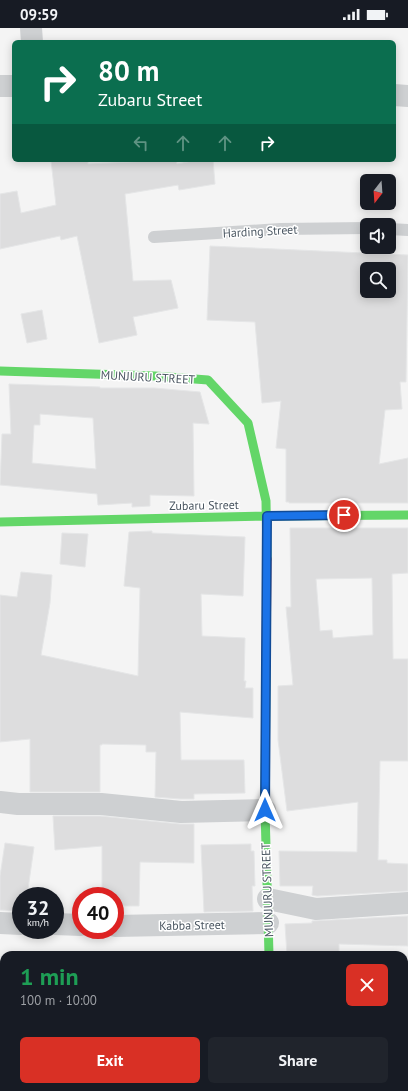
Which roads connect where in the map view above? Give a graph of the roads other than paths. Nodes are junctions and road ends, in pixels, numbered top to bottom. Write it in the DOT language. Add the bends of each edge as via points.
graph roads {
  1 [pos="31,28"];
  2 [pos="32,40"];
  3 [pos="0,86"];
  4 [pos="12,86"];
  5 [pos="396,95"];
  6 [pos="408,96"];
  7 [pos="360,228"];
  8 [pos="396,229"];
  9 [pos="408,230"];
  10 [pos="154,237"];
  11 [pos="0,371"];
  12 [pos="408,515"];
  13 [pos="267,516"];
  14 [pos="0,522"];
  15 [pos="0,802"];
  16 [pos="265,810"];
  17 [pos="268,899"];
  18 [pos="408,903"];
  19 [pos="0,923"];
  20 [pos="268,923"];
  21 [pos="12,924"];
  22 [pos="124,926"];
  23 [pos="269,951"];
  1 -- 2 [label="street"];
  3 -- 4 [label="street"];
  5 -- 6 [label="street"];
  7 -- 10 [label="lane, Harding Street" via="280,229"];
  8 -- 9 [label="lane"];
  11 -- 13 [label="street, MUNJURU STREET" via="208,380 248,423 266,501"];
  12 -- 13 [label="street, Zubaru Street"];
  13 -- 14 [label="street, Zubaru Street"];
  13 -- 16 [label="street, MUNJURU STREET"];
  15 -- 16 [label="street" via="101,804 181,812"];
  16 -- 17 [label="street, MUNJURU STREET"];
  17 -- 18 [label="street" via="316,909"];
  17 -- 20 [label="street, MUNJURU STREET"];
  19 -- 21 [label="street"];
  20 -- 22 [label="street, Kabba Street"];
  20 -- 23 [label="street, MUNJURU STREET"];
}
